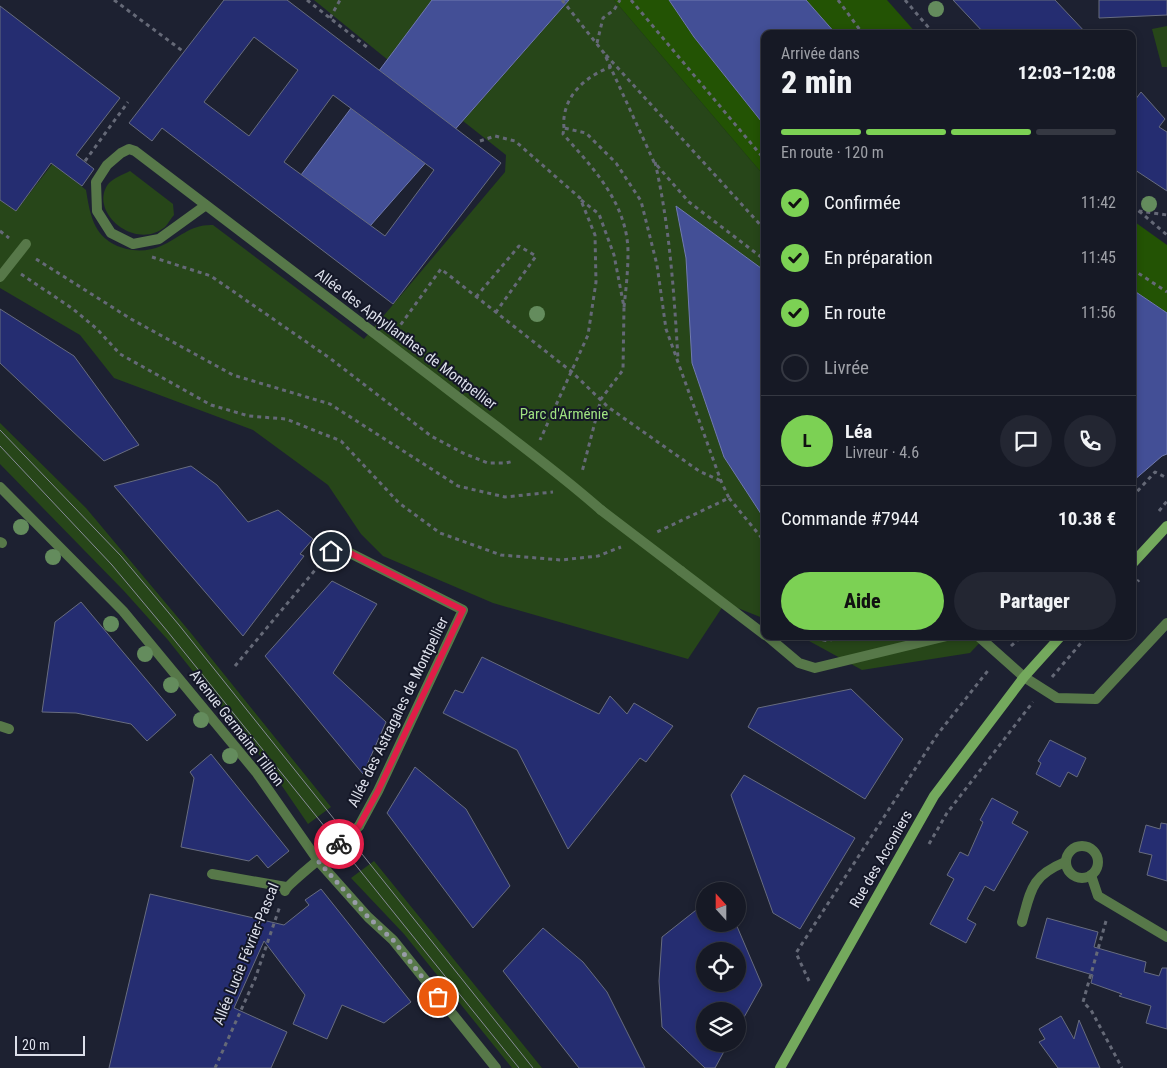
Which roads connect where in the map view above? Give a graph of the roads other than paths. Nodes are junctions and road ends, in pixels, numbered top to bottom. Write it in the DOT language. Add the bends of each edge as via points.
graph roads {
  1 [pos="206,205"];
  2 [pos="24,247"];
  3 [pos="0,277"];
  4 [pos="0,487"];
  5 [pos="1165,528"];
  6 [pos="331,551"];
  7 [pos="1136,560"];
  8 [pos="1167,622"];
  9 [pos="761,632"];
  10 [pos="771,640"];
  11 [pos="930,640"];
  12 [pos="983,640"];
  13 [pos="1057,640"];
  14 [pos="1024,677"];
  15 [pos="319,862"];
  16 [pos="1065,862"];
  17 [pos="212,874"];
  18 [pos="1091,875"];
  19 [pos="1022,922"];
  20 [pos="1167,937"];
  21 [pos="496,1068"];
  22 [pos="780,1068"];
  1 -- 1 [label="street, Allée des Aphyllanthes de Montpellier" via="129,149 107,165 96,182 97,211 111,233 136,244 159,239"];
  1 -- 9 [label="street, Allée des Aphyllanthes de Montpellier, bridge"];
  2 -- 3 [label="street, bridge"];
  4 -- 15 [label="street, Avenue Germaine Tillion" via="123,611 256,772"];
  5 -- 7 [label="street"];
  6 -- 15 [label="street, Allée des Astragales de Montpellier" via="342,549 463,610 359,826"];
  8 -- 14 [label="street" via="1096,699 1057,698"];
  10 -- 11 [label="street, Allée des Aphyllanthes de Montpellier" via="799,663 815,668"];
  12 -- 14 [label="street"];
  13 -- 14 [label="street, Rue des Acconiers"];
  14 -- 22 [label="street, Rue des Acconiers" via="934,796"];
  15 -- 17 [label="street, Allée Lucie Février-Pascal" via="285,889"];
  15 -- 21 [label="street, Avenue Germaine Tillion" via="393,940"];
  16 -- 18 [label="street" via="1071,874 1085,878"];
  16 -- 18 [label="street" via="1069,852 1077,846 1094,850 1098,858 1097,868"];
  16 -- 19 [label="street" via="1049,869 1032,885"];
  18 -- 20 [label="street" via="1098,896"];
}
